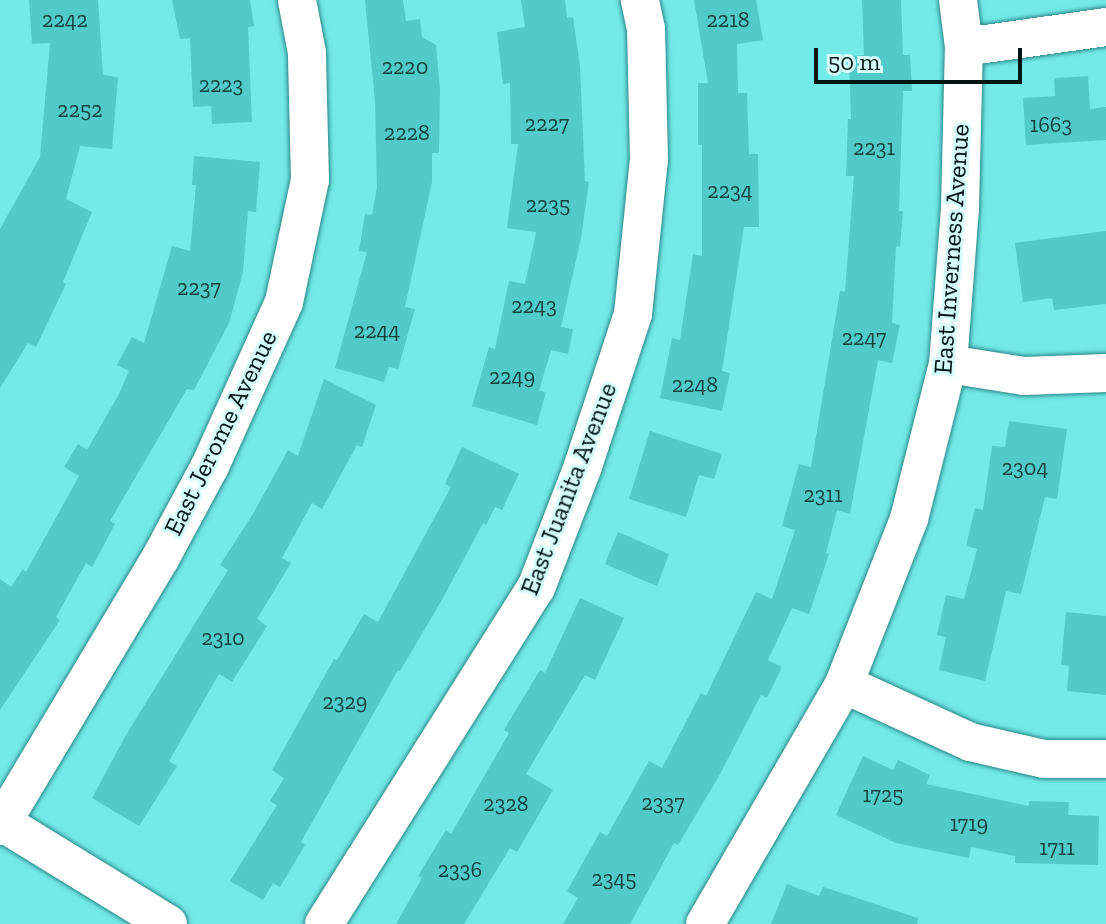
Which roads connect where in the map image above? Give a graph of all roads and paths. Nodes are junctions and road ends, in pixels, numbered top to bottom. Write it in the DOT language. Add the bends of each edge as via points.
graph roads {
  1 [pos="297,0"];
  2 [pos="640,0"];
  3 [pos="958,0"];
  4 [pos="1106,27"];
  5 [pos="964,47"];
  6 [pos="948,364"];
  7 [pos="1106,373"];
  8 [pos="844,684"];
  9 [pos="1106,759"];
  10 [pos="1,823"];
  11 [pos="168,924"];
  12 [pos="324,924"];
  13 [pos="705,924"];
  1 -- 10 [label="street, East Jerome Avenue" via="307,53 310,180 284,302 189,505"];
  2 -- 12 [label="street, East Juanita Avenue" via="646,29 649,160 633,314 583,466 536,588"];
  3 -- 5 [label="street, East Inverness Avenue"];
  4 -- 5 [label="street"];
  5 -- 6 [label="street, East Inverness Avenue" via="960,208"];
  6 -- 7 [label="street" via="1024,376"];
  6 -- 8 [label="street, East Inverness Avenue" via="909,519"];
  8 -- 9 [label="street" via="970,742 1044,759"];
  8 -- 13 [label="street, East Inverness Avenue"];
  10 -- 11 [label="street"];
}
